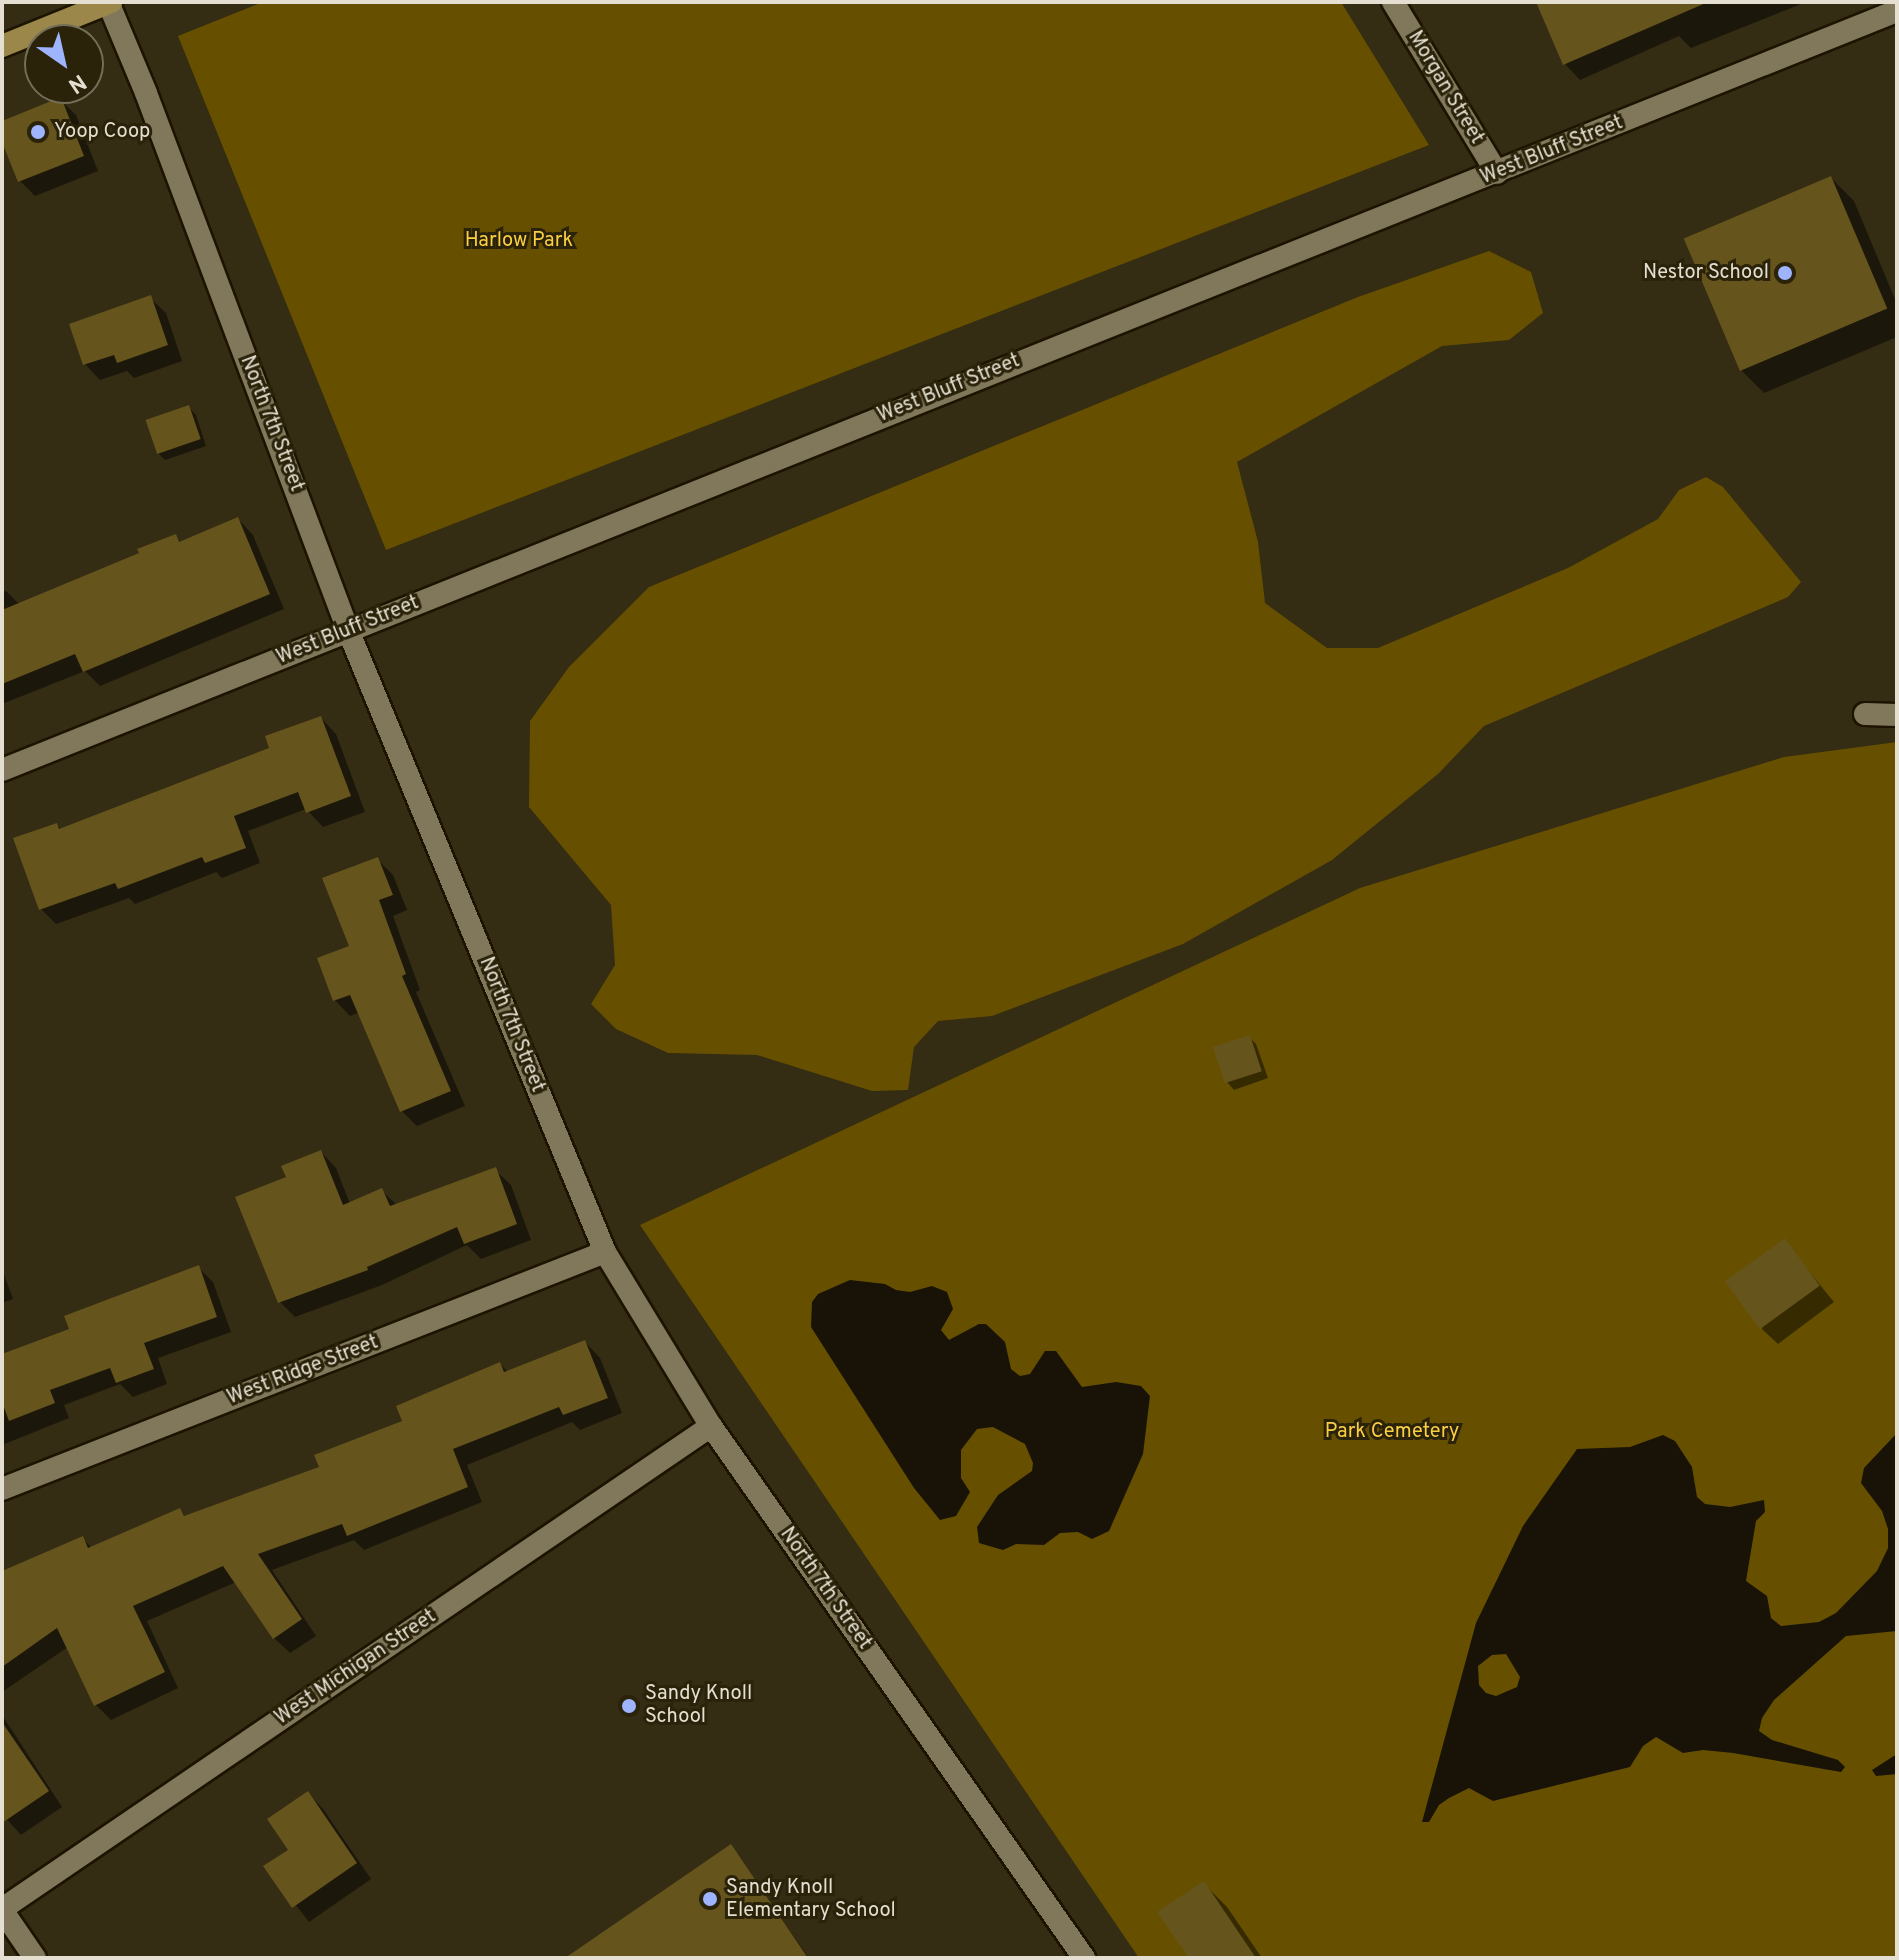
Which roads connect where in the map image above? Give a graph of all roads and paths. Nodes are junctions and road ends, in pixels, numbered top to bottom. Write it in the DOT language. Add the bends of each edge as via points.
graph roads {
  1 [pos="109,2"];
  2 [pos="1393,2"];
  3 [pos="1897,11"];
  4 [pos="2,46"];
  5 [pos="1497,173"];
  6 [pos="348,630"];
  7 [pos="1865,714"];
  8 [pos="1897,715"];
  9 [pos="2,770"];
  10 [pos="605,1252"];
  11 [pos="711,1426"];
  12 [pos="2,1489"];
  13 [pos="2,1910"];
  14 [pos="35,1958"];
  15 [pos="1084,1958"];
  1 -- 4 [label="main road"];
  1 -- 6 [label="street, North 7th Street"];
  2 -- 5 [label="street, Morgan Street"];
  3 -- 5 [label="street, West Bluff Street"];
  5 -- 6 [label="street, West Bluff Street"];
  6 -- 9 [label="street, West Bluff Street"];
  6 -- 10 [label="street, North 7th Street"];
  7 -- 8 [label="street"];
  10 -- 11 [label="street, North 7th Street"];
  10 -- 12 [label="street, West Ridge Street"];
  11 -- 13 [label="street, West Michigan Street"];
  11 -- 15 [label="street, North 7th Street"];
  13 -- 14 [label="street"];
}
